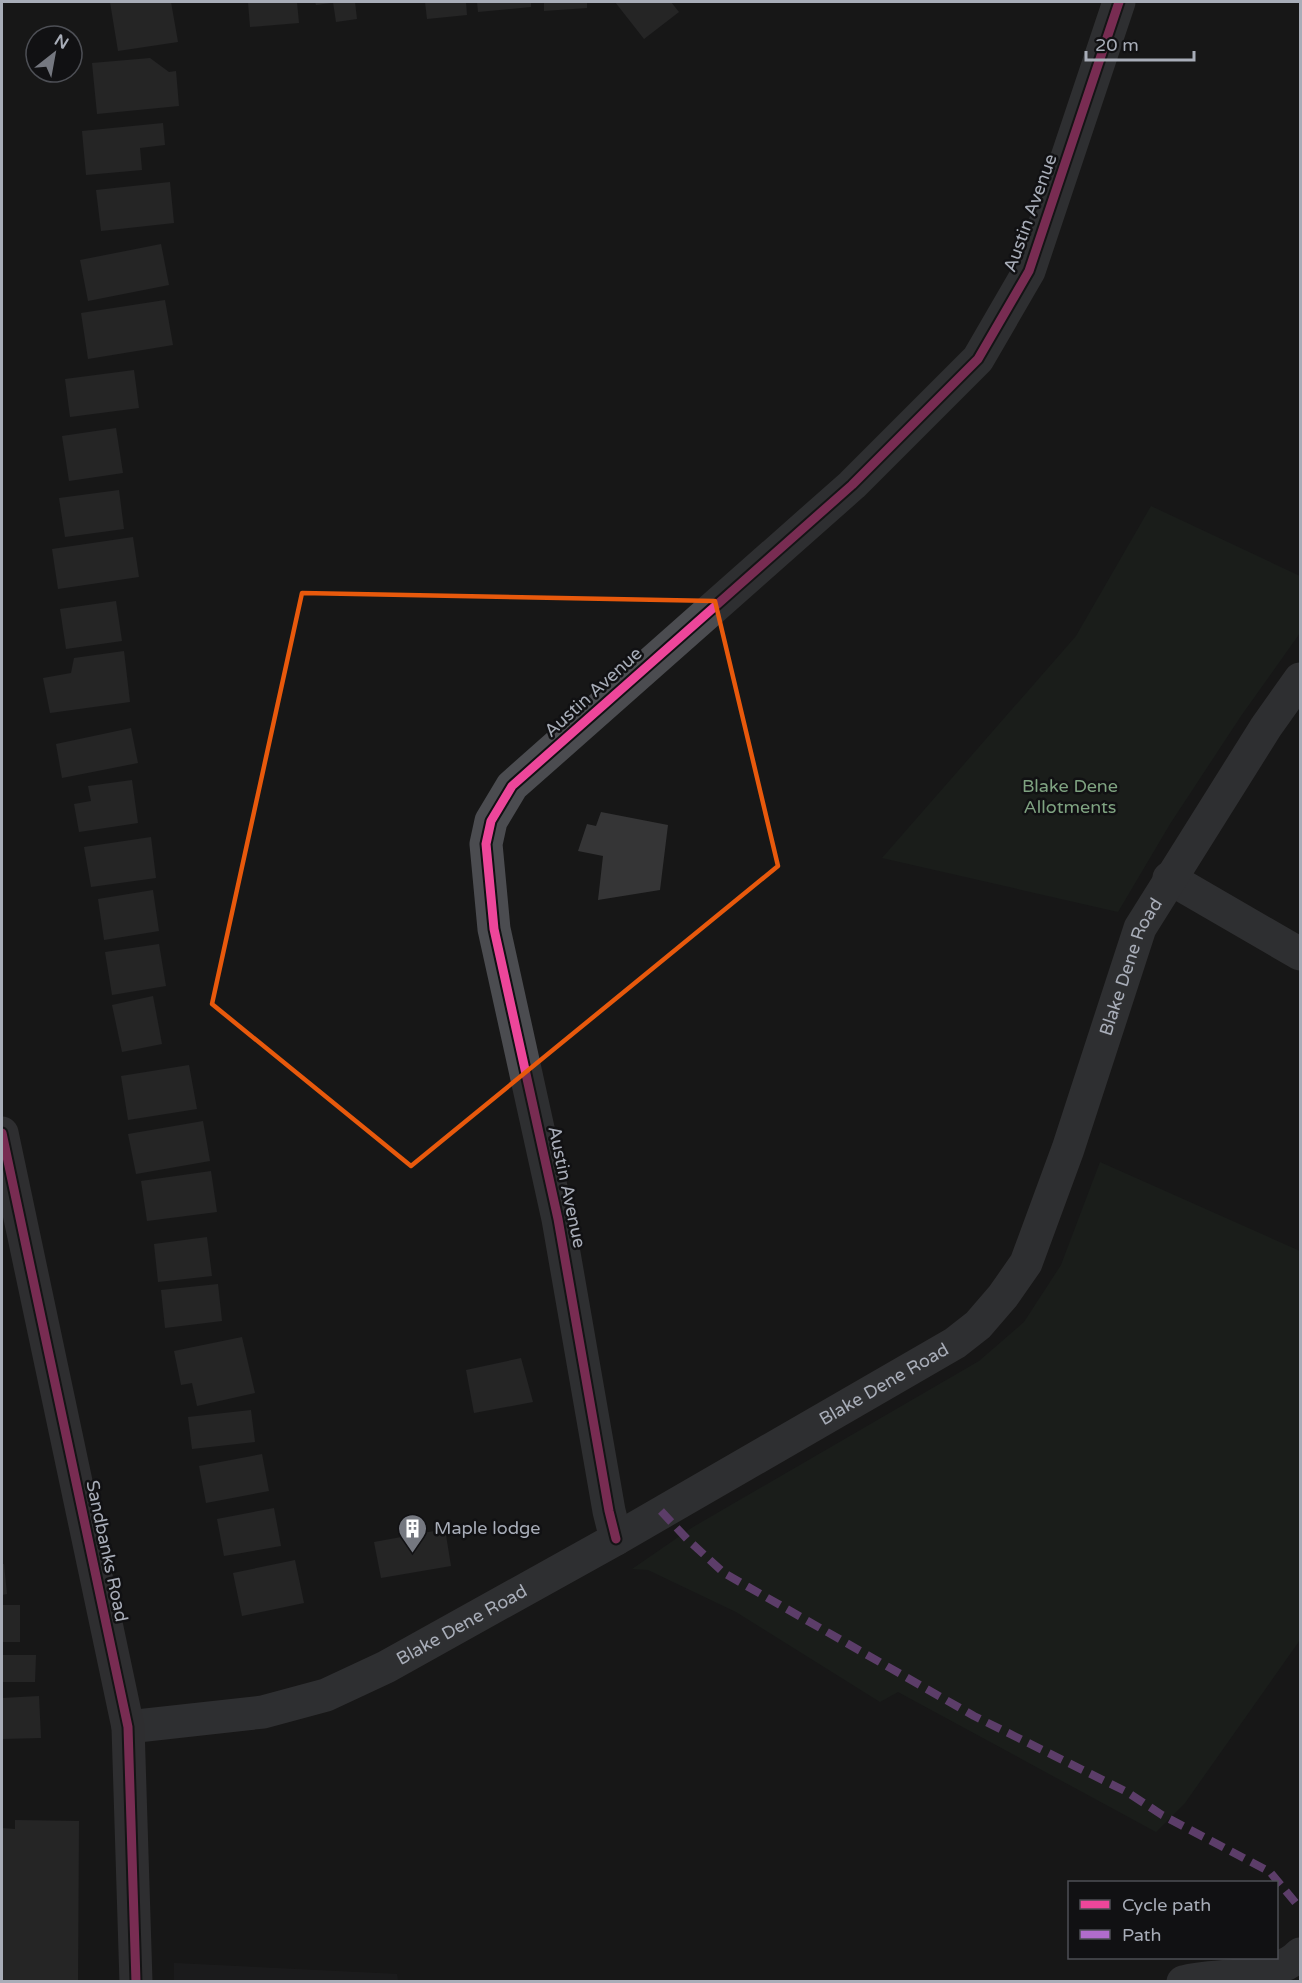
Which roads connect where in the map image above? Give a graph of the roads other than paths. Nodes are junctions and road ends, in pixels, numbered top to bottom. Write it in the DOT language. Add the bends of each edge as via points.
graph roads {
  1 [pos="1119,2"];
  2 [pos="1300,680"];
  3 [pos="1169,878"];
  4 [pos="1300,954"];
  5 [pos="2,1133"];
  6 [pos="616,1539"];
  7 [pos="128,1726"];
  8 [pos="1298,1960"];
  9 [pos="136,1982"];
  10 [pos="1184,1982"];
  1 -- 6 [label="street, Austin Avenue" via="1029,271 978,359 852,485 512,786 491,821 486,844 494,929 558,1218"];
  2 -- 3 [label="street, Blake Dene Road"];
  3 -- 4 [label="street"];
  3 -- 6 [label="street, Blake Dene Road" via="1140,928 1068,1149 1026,1263 997,1303 955,1343"];
  5 -- 7 [label="main road, Sandbanks Road"];
  6 -- 7 [label="street, Blake Dene Road" via="386,1667 326,1695 263,1712"];
  7 -- 9 [label="main road, Sandbanks Road"];
  8 -- 10 [label="street" via="1263,1972"];
}
